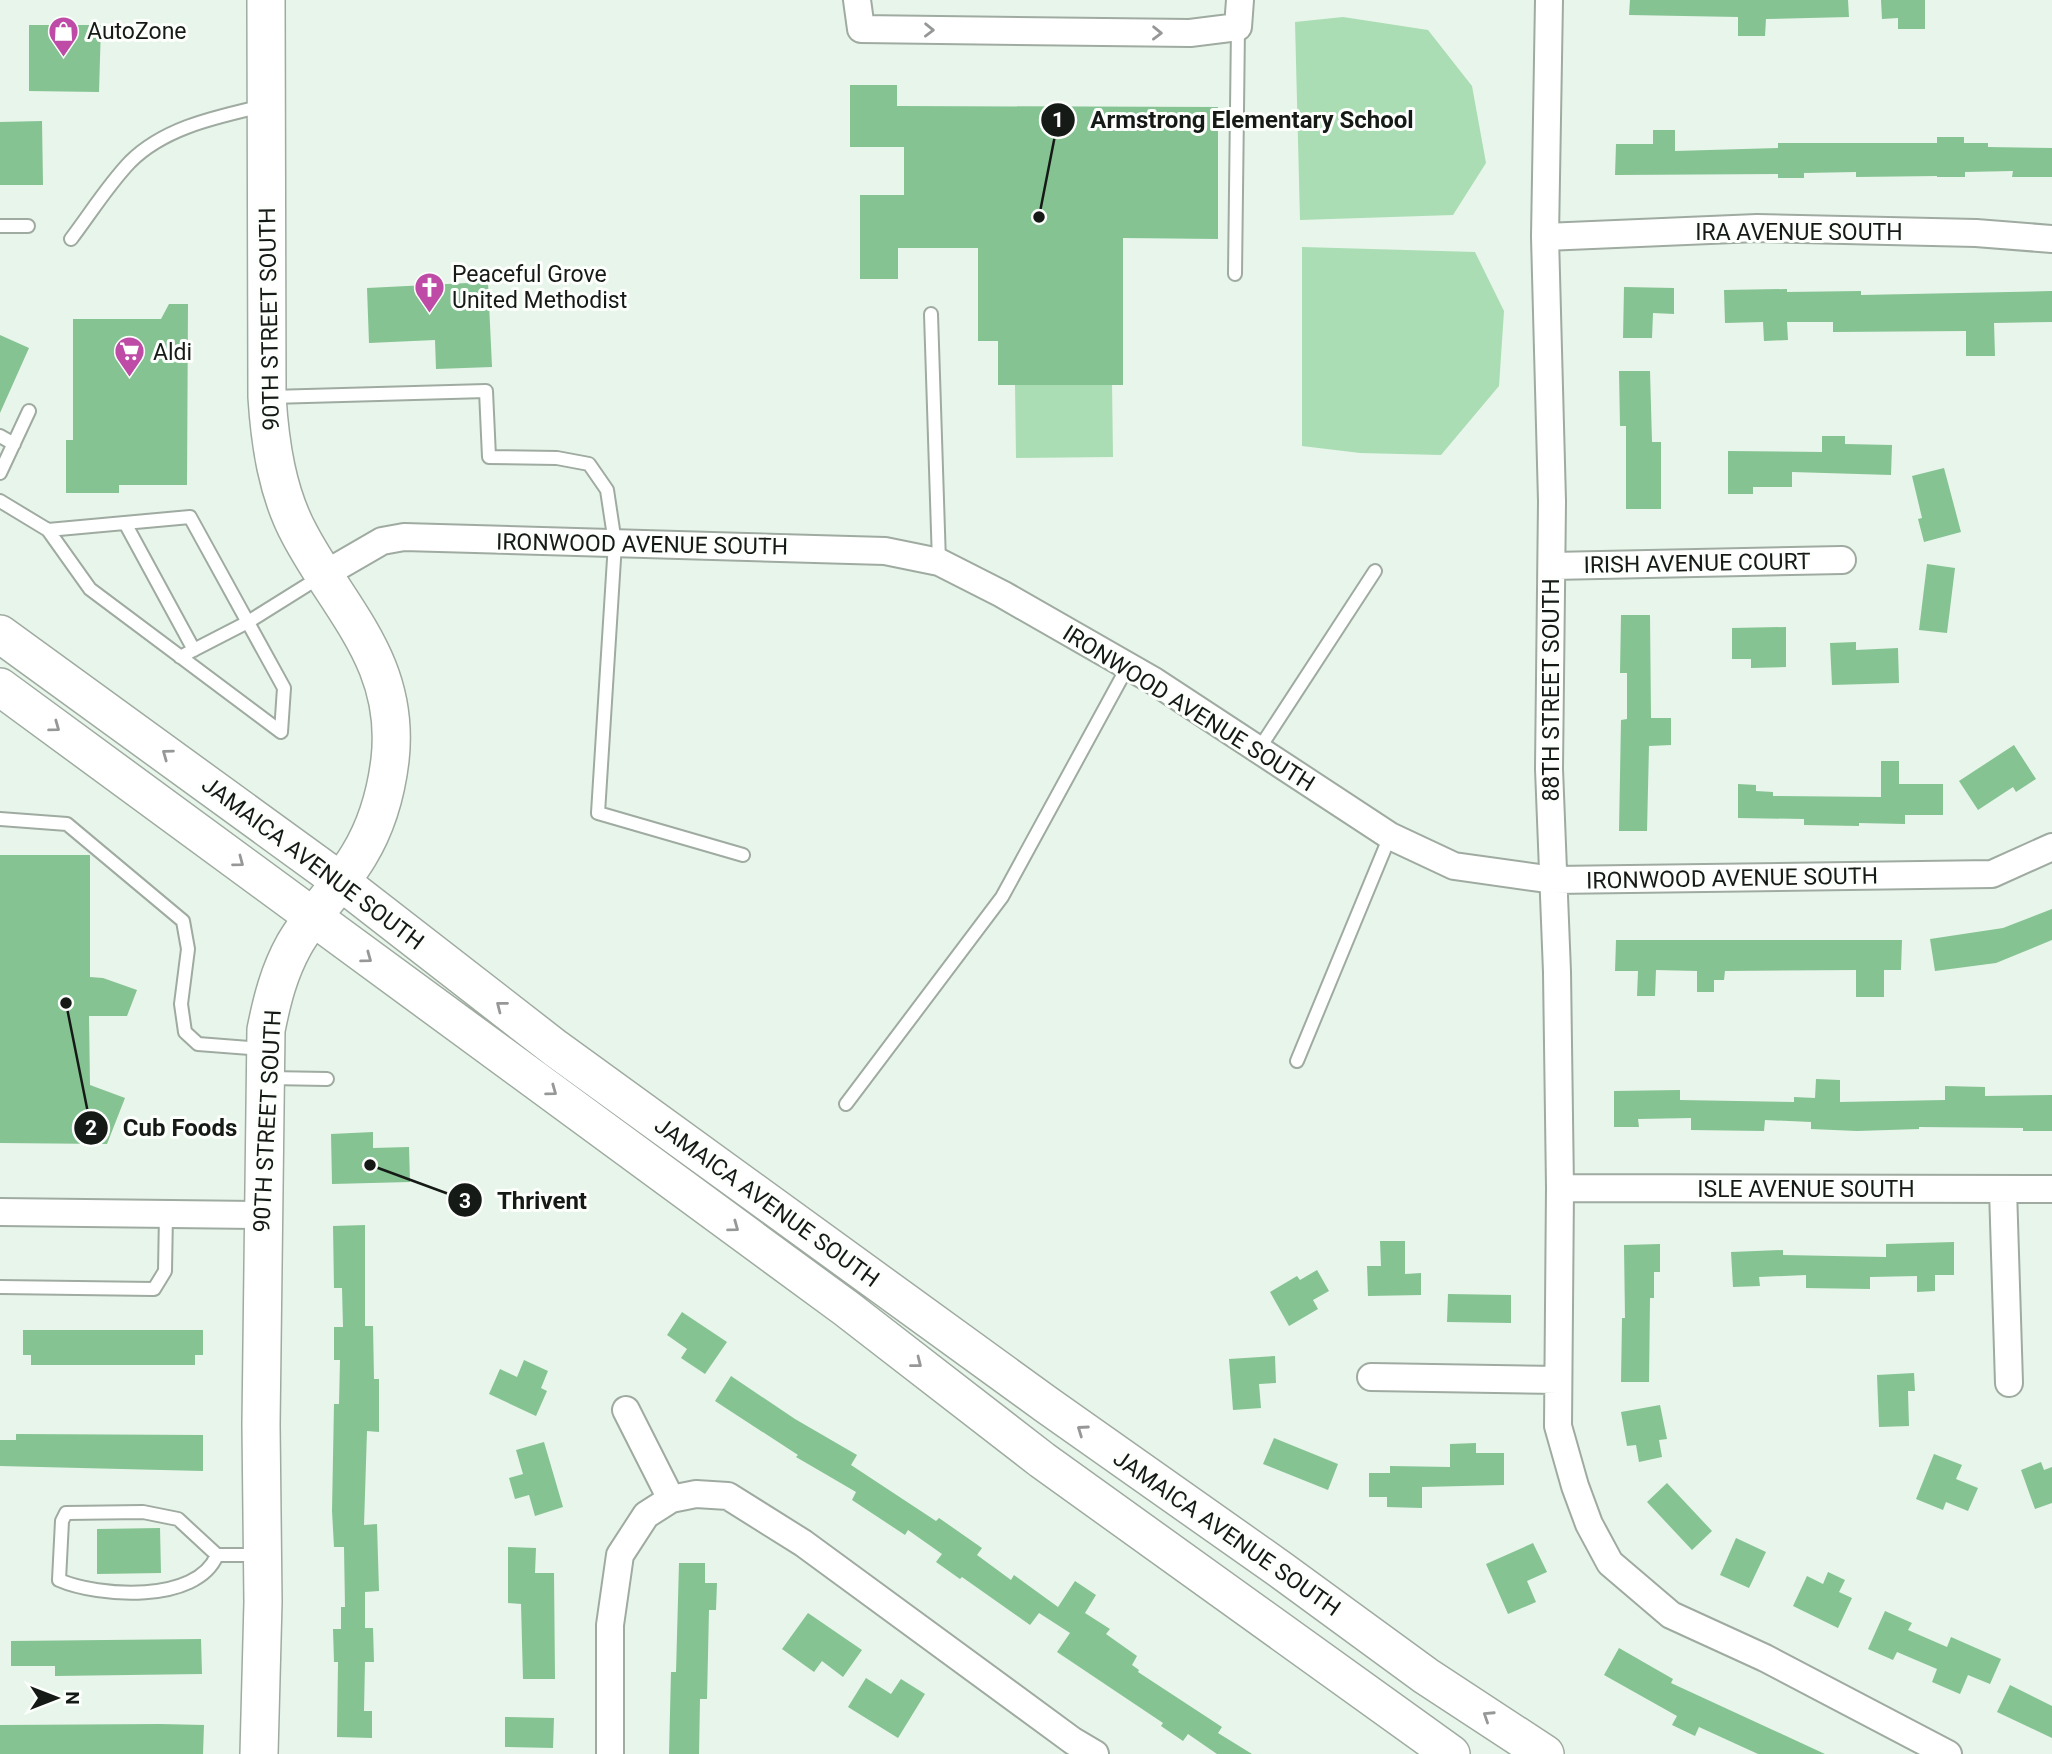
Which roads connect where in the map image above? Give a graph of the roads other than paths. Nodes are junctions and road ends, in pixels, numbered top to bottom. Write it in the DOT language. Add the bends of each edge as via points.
graph roads {
  1 [pos="267,0"];
  2 [pos="857,0"];
  3 [pos="1240,0"];
  4 [pos="1549,0"];
  5 [pos="1238,27"];
  6 [pos="267,105"];
  7 [pos="0,226"];
  8 [pos="28,226"];
  9 [pos="1545,237"];
  10 [pos="71,239"];
  11 [pos="2052,239"];
  12 [pos="1235,274"];
  13 [pos="931,314"];
  14 [pos="267,397"];
  15 [pos="29,411"];
  16 [pos="0,436"];
  17 [pos="14,444"];
  18 [pos="0,473"];
  19 [pos="0,501"];
  20 [pos="125,523"];
  21 [pos="48,530"];
  22 [pos="615,542"];
  23 [pos="1842,560"];
  24 [pos="939,562"];
  25 [pos="1552,566"];
  26 [pos="1375,571"];
  27 [pos="325,574"];
  28 [pos="248,622"];
  29 [pos="0,634"];
  30 [pos="194,650"];
  31 [pos="180,657"];
  32 [pos="1128,666"];
  33 [pos="0,687"];
  34 [pos="1259,749"];
  35 [pos="0,819"];
  36 [pos="1390,836"];
  37 [pos="2052,847"];
  38 [pos="743,855"];
  39 [pos="1553,880"];
  40 [pos="340,881"];
  41 [pos="313,917"];
  42 [pos="1297,1061"];
  43 [pos="265,1064"];
  44 [pos="327,1079"];
  45 [pos="845,1104"];
  46 [pos="1560,1188"];
  47 [pos="2004,1189"];
  48 [pos="2052,1189"];
  49 [pos="0,1212"];
  50 [pos="166,1214"];
  51 [pos="262,1215"];
  52 [pos="0,1287"];
  53 [pos="1371,1377"];
  54 [pos="1558,1380"];
  55 [pos="2008,1383"];
  56 [pos="626,1410"];
  57 [pos="671,1499"];
  58 [pos="217,1555"];
  59 [pos="263,1555"];
  60 [pos="259,1754"];
  61 [pos="610,1754"];
  62 [pos="1095,1754"];
  63 [pos="1451,1754"];
  64 [pos="1545,1754"];
  65 [pos="1948,1754"];
  1 -- 6 [label="main road, 90TH STREET SOUTH"];
  2 -- 5 [label="street, one-way" via="861,29 1190,33"];
  3 -- 5 [label="street"];
  4 -- 9 [label="street, 88TH STREET SOUTH"];
  5 -- 12 [label="lane"];
  6 -- 10 [label="lane" via="213,117 154,143 130,162"];
  6 -- 14 [label="main road, 90TH STREET SOUTH"];
  7 -- 8 [label="lane"];
  9 -- 11 [label="street, IRA AVENUE SOUTH" via="1757,228"];
  9 -- 25 [label="street, 88TH STREET SOUTH"];
  13 -- 24 [label="lane"];
  14 -- 22 [label="lane" via="486,391 489,457 557,458 589,464 607,490"];
  14 -- 27 [label="main road, 90TH STREET SOUTH" via="270,437 286,503 299,534"];
  15 -- 17 [label="lane"];
  16 -- 17 [label="lane"];
  17 -- 18 [label="lane"];
  19 -- 21 [label="lane"];
  20 -- 21 [label="lane"];
  20 -- 28 [label="lane" via="190,517"];
  20 -- 30 [label="lane"];
  21 -- 31 [label="lane" via="90,589"];
  22 -- 24 [label="street, IRONWOOD AVENUE SOUTH" via="884,551"];
  22 -- 27 [label="street, IRONWOOD AVENUE SOUTH" via="404,537 382,541"];
  22 -- 38 [label="lane" via="598,813"];
  23 -- 25 [label="street, IRISH AVENUE COURT"];
  24 -- 32 [label="street, IRONWOOD AVENUE SOUTH"];
  25 -- 39 [label="street, 88TH STREET SOUTH" via="1549,769"];
  26 -- 34 [label="lane"];
  27 -- 28 [label="lane"];
  27 -- 40 [label="main road, 90TH STREET SOUTH" via="377,664 390,728 390,758 377,818"];
  28 -- 30 [label="lane"];
  28 -- 31 [label="lane" via="284,688 281,732"];
  40 -- 29 [label="main road, JAMAICA AVENUE SOUTH, one-way"];
  30 -- 31 [label="lane"];
  32 -- 34 [label="street, IRONWOOD AVENUE SOUTH"];
  32 -- 45 [label="lane" via="1002,897"];
  33 -- 41 [label="main road, JAMAICA AVENUE SOUTH, one-way"];
  34 -- 36 [label="street, IRONWOOD AVENUE SOUTH"];
  35 -- 43 [label="lane" via="66,824 183,921 188,949 181,1004 185,1032 198,1044"];
  36 -- 39 [label="street, IRONWOOD AVENUE SOUTH" via="1454,866"];
  36 -- 42 [label="lane"];
  37 -- 39 [label="street, IRONWOOD AVENUE SOUTH" via="1992,874"];
  39 -- 46 [label="street, 88TH STREET SOUTH"];
  40 -- 41 [label="main road, 90TH STREET SOUTH"];
  64 -- 40 [label="main road, JAMAICA AVENUE SOUTH, one-way" via="1426,1676 1013,1381 555,1048"];
  41 -- 43 [label="main road, 90TH STREET SOUTH" via="281,973 270,1011"];
  41 -- 63 [label="main road, JAMAICA AVENUE SOUTH, one-way" via="847,1309 1042,1460"];
  43 -- 44 [label="lane"];
  43 -- 51 [label="main road, 90TH STREET SOUTH"];
  46 -- 47 [label="street, ISLE AVENUE SOUTH"];
  46 -- 54 [label="street, 88TH STREET SOUTH"];
  47 -- 48 [label="street, ISLE AVENUE SOUTH"];
  47 -- 55 [label="street"];
  49 -- 50 [label="street"];
  50 -- 51 [label="street"];
  50 -- 52 [label="lane" via="165,1271 154,1289"];
  51 -- 59 [label="main road, 90TH STREET SOUTH"];
  53 -- 54 [label="street"];
  54 -- 65 [label="street, 88TH STREET SOUTH" via="1558,1426 1589,1524 1610,1563 1671,1615 1765,1658"];
  56 -- 57 [label="street"];
  57 -- 61 [label="street" via="646,1516 620,1555 610,1625"];
  57 -- 62 [label="street" via="696,1494 728,1496 803,1543"];
  58 -- 58 [label="lane" via="192,1581 167,1591 117,1593 76,1588 59,1580 65,1513 143,1512 178,1518"];
  58 -- 59 [label="lane"];
  59 -- 60 [label="main road, 90TH STREET SOUTH"];
}
